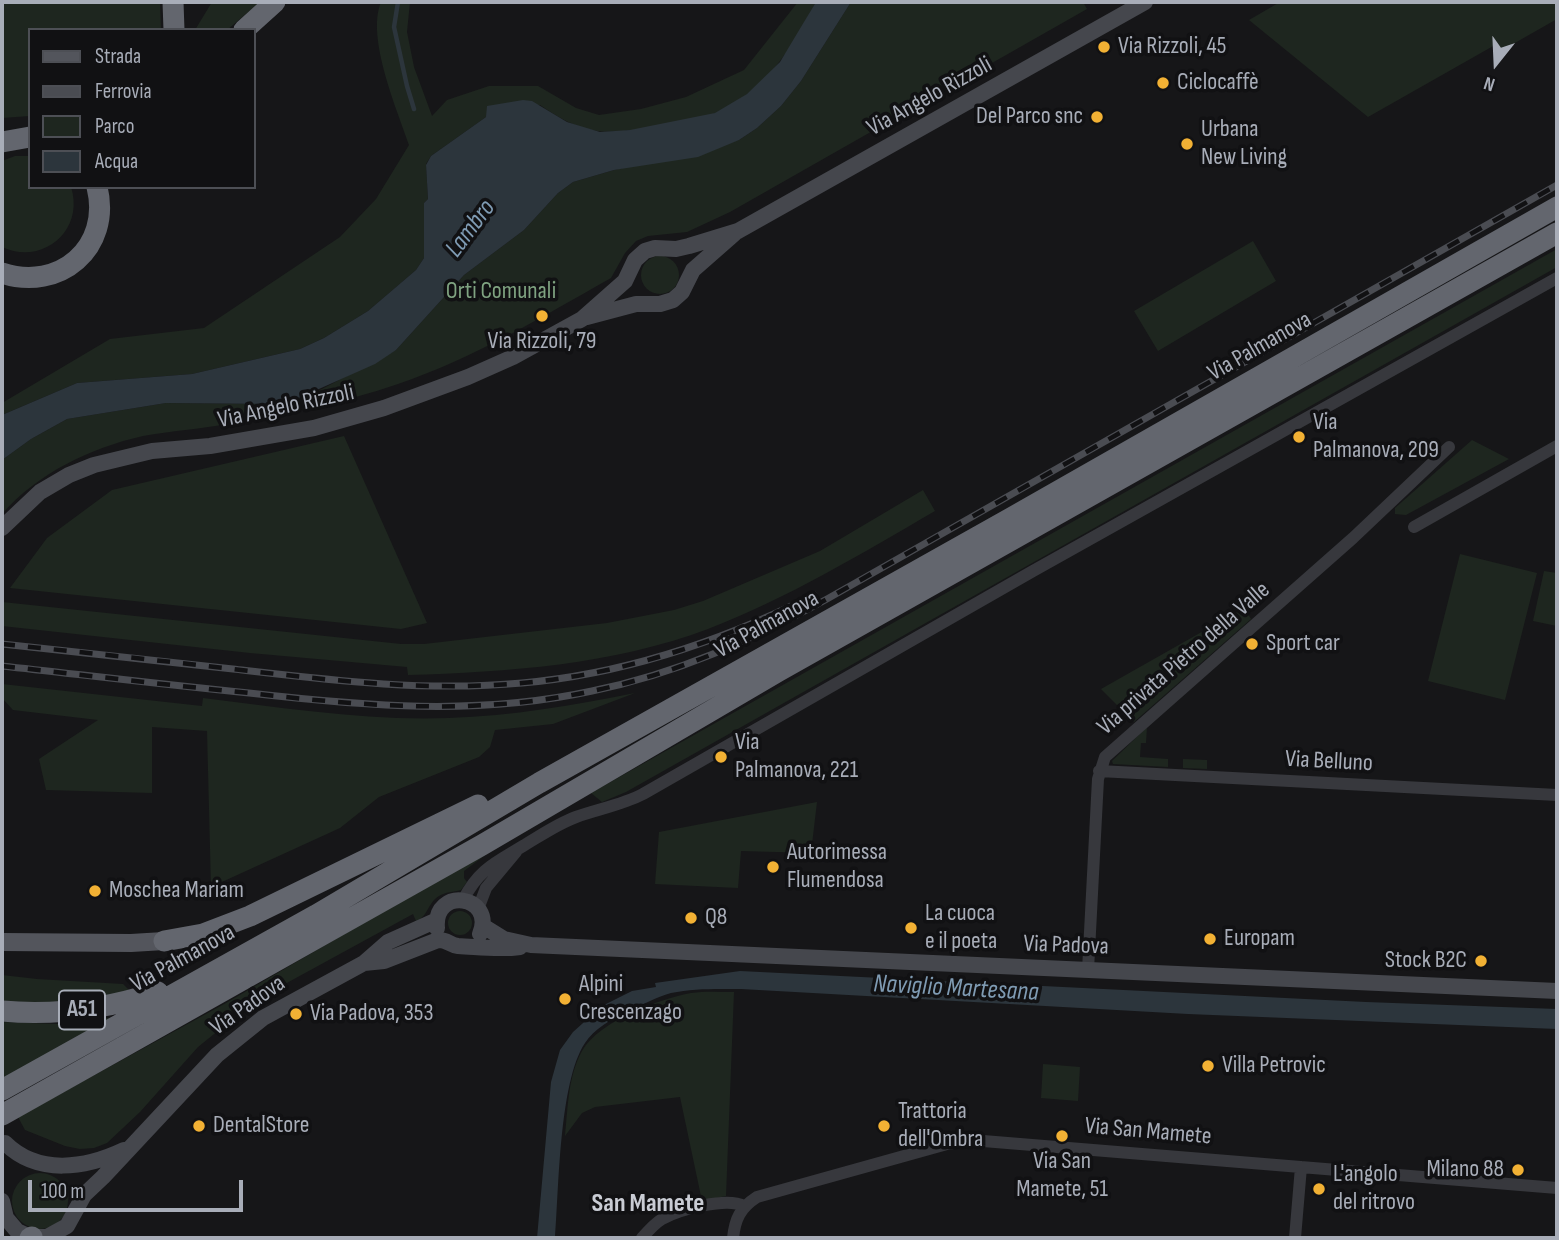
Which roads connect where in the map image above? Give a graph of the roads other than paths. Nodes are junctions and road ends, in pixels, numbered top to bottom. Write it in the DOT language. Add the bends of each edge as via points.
graph roads {
  1 [pos="173,2"];
  2 [pos="275,2"];
  3 [pos="1145,2"];
  4 [pos="174,28"];
  5 [pos="246,28"];
  6 [pos="28,137"];
  7 [pos="2,142"];
  8 [pos="97,189"];
  9 [pos="1557,207"];
  10 [pos="738,231"];
  11 [pos="1557,233"];
  12 [pos="663,249"];
  13 [pos="631,269"];
  14 [pos="2,273"];
  15 [pos="1557,278"];
  16 [pos="685,284"];
  17 [pos="652,304"];
  18 [pos="582,319"];
  19 [pos="1557,446"];
  20 [pos="1449,447"];
  21 [pos="1413,527"];
  22 [pos="2,528"];
  23 [pos="1099,771"];
  24 [pos="539,783"];
  25 [pos="1557,795"];
  26 [pos="520,848"];
  27 [pos="463,900"];
  28 [pos="478,909"];
  29 [pos="437,920"];
  30 [pos="483,926"];
  31 [pos="444,939"];
  32 [pos="164,941"];
  33 [pos="2,942"];
  34 [pos="466,945"];
  35 [pos="531,945"];
  36 [pos="364,963"];
  37 [pos="220,969"];
  38 [pos="1088,970"];
  39 [pos="1557,991"];
  40 [pos="2,1011"];
  41 [pos="2,1090"];
  42 [pos="6,1112"];
  43 [pos="143,1136"];
  44 [pos="5,1143"];
  45 [pos="1301,1167"];
  46 [pos="1557,1188"];
  47 [pos="2,1202"];
  48 [pos="744,1206"];
  49 [pos="31,1238"];
  50 [pos="642,1238"];
  51 [pos="733,1238"];
  52 [pos="1295,1238"];
  1 -- 4 [label="highway"];
  2 -- 5 [label="highway"];
  3 -- 10 [label="street, Via Angelo Rizzoli"];
  6 -- 7 [label="highway"];
  8 -- 14 [label="highway" via="98,223 76,261 45,277"];
  9 -- 24 [label="highway, Via Palmanova"];
  10 -- 12 [label="street, Via Angelo Rizzoli" via="687,247"];
  10 -- 16 [label="street, Via Angelo Rizzoli" via="693,270"];
  11 -- 42 [label="highway, Via Palmanova"];
  12 -- 13 [label="street, Via Angelo Rizzoli" via="644,252"];
  12 -- 16 [label="street" via="683,263"];
  13 -- 17 [label="street" via="635,292"];
  13 -- 18 [label="street, Via Angelo Rizzoli" via="625,281"];
  15 -- 26 [label="street" via="636,797 569,820"];
  16 -- 17 [label="street, Via Angelo Rizzoli" via="673,300"];
  17 -- 18 [label="street, Via Angelo Rizzoli" via="636,303"];
  18 -- 22 [label="street, Via Angelo Rizzoli" via="483,371 354,418 94,465 40,492"];
  19 -- 21 [label="street"];
  20 -- 23 [label="street, Via privata Pietro della Valle" via="1353,538 1125,738 1105,757"];
  23 -- 25 [label="street, Via Belluno"];
  23 -- 38 [label="street, Via privata Pietro della Valle"];
  24 -- 32 [label="highway" via="465,811 250,916 203,934"];
  24 -- 37 [label="highway, Via Palmanova"];
  26 -- 27 [label="street" via="486,868"];
  26 -- 28 [label="street" via="486,888"];
  27 -- 28 [label="street"];
  27 -- 29 [label="street" via="445,905"];
  28 -- 30 [label="street"];
  29 -- 31 [label="street"];
  29 -- 36 [label="street, Via Padova" via="388,942"];
  30 -- 34 [label="street" via="477,938"];
  30 -- 35 [label="street, Via Padova" via="504,939"];
  31 -- 34 [label="street, Via Padova"];
  31 -- 36 [label="street, Via Padova" via="384,961"];
  32 -- 33 [label="main road"];
  34 -- 35 [label="street, Via Padova" via="501,950"];
  35 -- 38 [label="street, Via Padova"];
  36 -- 43 [label="street, Via Padova" via="243,1033"];
  37 -- 40 [label="highway, A51" via="108,1006 50,1013"];
  37 -- 41 [label="highway, Via Palmanova"];
  38 -- 39 [label="street, Via Padova"];
  43 -- 44 [label="street, Via Padova" via="98,1161 46,1165 23,1157"];
  43 -- 49 [label="street, Via Padova" via="84,1195 61,1231"];
  45 -- 46 [label="street, Via San Mamete"];
  45 -- 48 [label="street, Via San Mamete" via="971,1140 778,1190"];
  45 -- 52 [label="street"];
  47 -- 49 [label="street, Via Padova" via="11,1225"];
  48 -- 50 [label="street, Via San Mamete" via="730,1201 676,1213 660,1220"];
  48 -- 51 [label="street" via="737,1215"];
}
